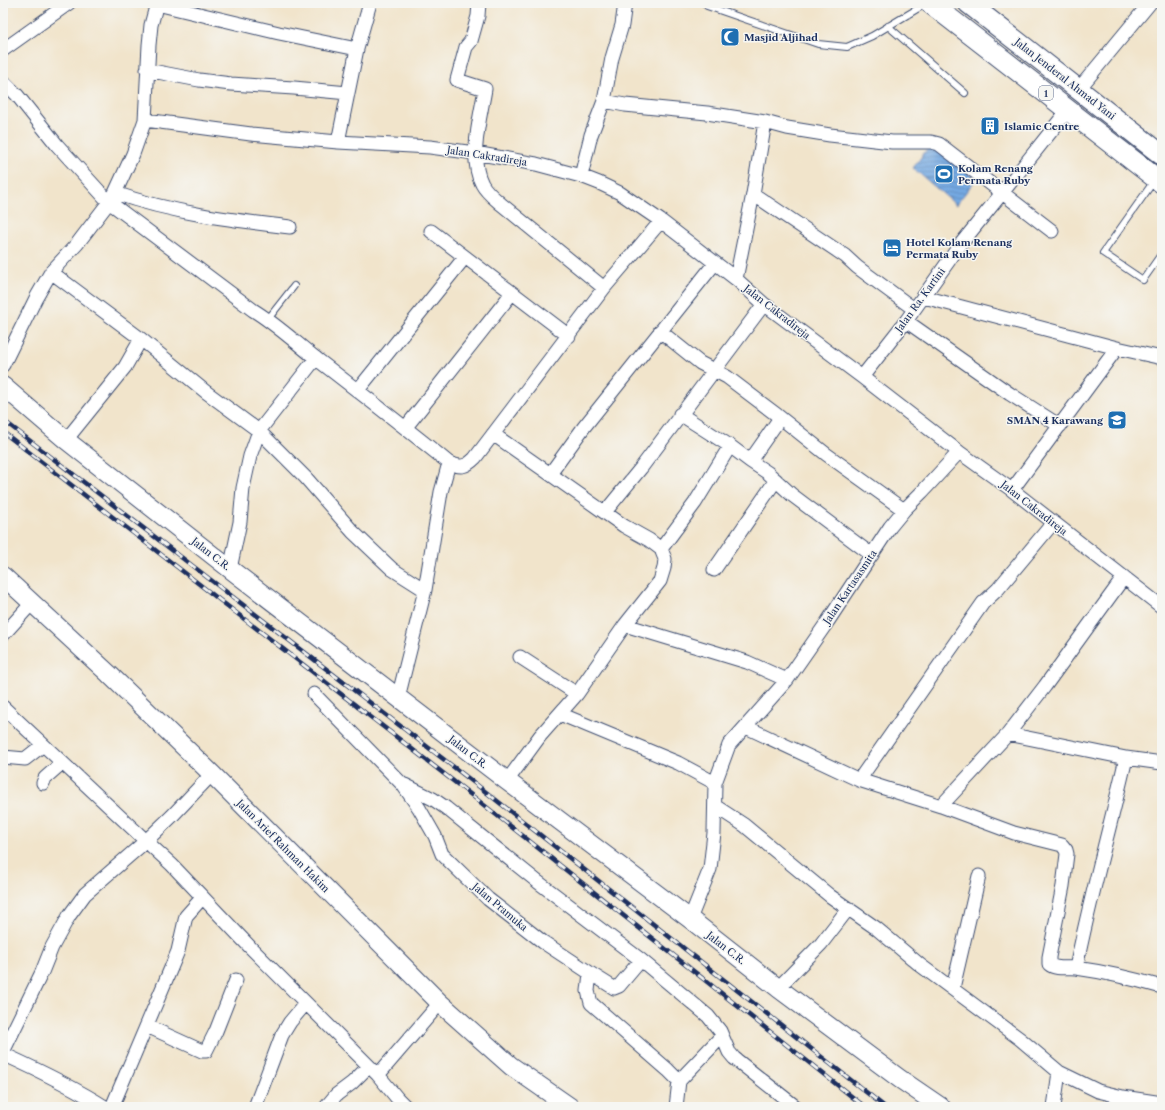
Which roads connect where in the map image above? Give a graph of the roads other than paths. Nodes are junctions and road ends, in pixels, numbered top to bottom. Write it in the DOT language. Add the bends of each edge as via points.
graph roads {
  1 [pos="69,3"];
  2 [pos="157,3"];
  3 [pos="370,3"];
  4 [pos="480,3"];
  5 [pos="626,3"];
  6 [pos="705,3"];
  7 [pos="929,3"];
  8 [pos="968,3"];
  9 [pos="1150,3"];
  10 [pos="888,26"];
  11 [pos="357,49"];
  12 [pos="3,50"];
  13 [pos="147,70"];
  14 [pos="3,81"];
  15 [pos="1078,90"];
  16 [pos="348,93"];
  17 [pos="965,93"];
  18 [pos="604,101"];
  19 [pos="1068,110"];
  20 [pos="145,120"];
  21 [pos="766,122"];
  22 [pos="338,142"];
  23 [pos="476,153"];
  24 [pos="1162,155"];
  25 [pos="581,176"];
  26 [pos="1159,180"];
  27 [pos="754,194"];
  28 [pos="1002,194"];
  29 [pos="112,198"];
  30 [pos="661,221"];
  31 [pos="290,227"];
  32 [pos="431,231"];
  33 [pos="1052,231"];
  34 [pos="1162,253"];
  35 [pos="465,257"];
  36 [pos="715,263"];
  37 [pos="51,272"];
  38 [pos="736,279"];
  39 [pos="294,286"];
  40 [pos="604,288"];
  41 [pos="512,293"];
  42 [pos="924,297"];
  43 [pos="764,304"];
  44 [pos="914,309"];
  45 [pos="268,319"];
  46 [pos="906,321"];
  47 [pos="660,331"];
  48 [pos="569,336"];
  49 [pos="141,339"];
  50 [pos="1117,348"];
  51 [pos="316,358"];
  52 [pos="1162,358"];
  53 [pos="3,365"];
  54 [pos="714,370"];
  55 [pos="862,376"];
  56 [pos="3,386"];
  57 [pos="358,390"];
  58 [pos="680,414"];
  59 [pos="780,418"];
  60 [pos="1060,426"];
  61 [pos="406,427"];
  62 [pos="259,431"];
  63 [pos="493,434"];
  64 [pos="66,440"];
  65 [pos="730,446"];
  66 [pos="959,452"];
  67 [pos="750,461"];
  68 [pos="449,463"];
  69 [pos="550,474"];
  70 [pos="776,480"];
  71 [pos="1012,490"];
  72 [pos="904,510"];
  73 [pos="605,512"];
  74 [pos="1053,523"];
  75 [pos="661,549"];
  76 [pos="872,554"];
  77 [pos="230,569"];
  78 [pos="714,570"];
  79 [pos="3,576"];
  80 [pos="1124,577"];
  81 [pos="425,590"];
  82 [pos="32,603"];
  83 [pos="1162,606"];
  84 [pos="625,626"];
  85 [pos="3,635"];
  86 [pos="520,657"];
  87 [pos="787,680"];
  88 [pos="314,694"];
  89 [pos="577,694"];
  90 [pos="398,698"];
  91 [pos="3,707"];
  92 [pos="560,714"];
  93 [pos="746,727"];
  94 [pos="1008,734"];
  95 [pos="43,744"];
  96 [pos="3,757"];
  97 [pos="1126,758"];
  98 [pos="62,763"];
  99 [pos="1162,763"];
  100 [pos="212,774"];
  101 [pos="859,780"];
  102 [pos="507,781"];
  103 [pos="43,783"];
  104 [pos="715,783"];
  105 [pos="403,784"];
  106 [pos="715,806"];
  107 [pos="941,806"];
  108 [pos="146,841"];
  109 [pos="979,876"];
  110 [pos="202,898"];
  111 [pos="848,909"];
  112 [pos="690,919"];
  113 [pos="640,960"];
  114 [pos="1076,968"];
  115 [pos="590,973"];
  116 [pos="236,980"];
  117 [pos="1162,986"];
  118 [pos="778,988"];
  119 [pos="953,988"];
  120 [pos="306,1003"];
  121 [pos="440,1003"];
  122 [pos="147,1026"];
  123 [pos="722,1036"];
  124 [pos="3,1053"];
  125 [pos="374,1070"];
  126 [pos="1059,1072"];
  127 [pos="679,1081"];
  128 [pos="1162,1103"];
  129 [pos="105,1107"];
  130 [pos="112,1107"];
  131 [pos="255,1107"];
  132 [pos="326,1107"];
  133 [pos="406,1107"];
  134 [pos="570,1107"];
  135 [pos="676,1107"];
  136 [pos="796,1107"];
  137 [pos="941,1107"];
  138 [pos="1054,1107"];
  1 -- 12 [label="street"];
  2 -- 11 [label="street"];
  2 -- 13 [label="street" via="151,28"];
  3 -- 11 [label="street"];
  4 -- 23 [label="street" via="471,41 466,47 457,77 457,80 485,89"];
  5 -- 18 [label="street"];
  6 -- 10 [label="lane" via="707,6 818,44 847,47"];
  7 -- 10 [label="lane"];
  7 -- 19 [label="main road, 1"];
  8 -- 15 [label="main road, Jalan Jenderal Ahmad Yani / 1"];
  9 -- 15 [label="street"];
  10 -- 17 [label="lane"];
  11 -- 16 [label="street"];
  13 -- 16 [label="street" via="237,85"];
  13 -- 20 [label="street"];
  14 -- 29 [label="street" via="57,145"];
  15 -- 24 [label="main road, Jalan Jenderal Ahmad Yani / 1"];
  16 -- 22 [label="street"];
  18 -- 21 [label="street"];
  18 -- 25 [label="street" via="591,135"];
  19 -- 26 [label="main road, 1"];
  19 -- 28 [label="street, Jalan Ra. Kartini"];
  20 -- 22 [label="street, Jalan Cakradireja"];
  20 -- 29 [label="street" via="133,154"];
  21 -- 27 [label="street"];
  21 -- 28 [label="street" via="830,135 938,144"];
  22 -- 23 [label="street, Jalan Cakradireja" via="430,147"];
  23 -- 25 [label="street, Jalan Cakradireja" via="536,164"];
  23 -- 40 [label="street" via="477,169 486,190"];
  25 -- 30 [label="street, Jalan Cakradireja" via="620,193"];
  26 -- 34 [label="lane" via="1103,253 1143,280"];
  27 -- 38 [label="street"];
  27 -- 44 [label="street" via="845,256"];
  28 -- 33 [label="street"];
  28 -- 42 [label="street, Jalan Ra. Kartini" via="960,245"];
  29 -- 31 [label="street" via="195,214"];
  29 -- 37 [label="street" via="77,244"];
  29 -- 45 [label="street" via="253,310"];
  30 -- 36 [label="street, Jalan Cakradireja"];
  30 -- 40 [label="street"];
  32 -- 35 [label="street"];
  35 -- 41 [label="street"];
  35 -- 57 [label="street"];
  36 -- 38 [label="street, Jalan Cakradireja"];
  36 -- 47 [label="street"];
  37 -- 49 [label="street"];
  37 -- 53 [label="street"];
  38 -- 43 [label="street, Jalan Cakradireja"];
  39 -- 45 [label="lane"];
  40 -- 48 [label="street"];
  41 -- 48 [label="street"];
  41 -- 61 [label="street"];
  42 -- 44 [label="street, Jalan Ra. Kartini"];
  42 -- 50 [label="street"];
  43 -- 54 [label="street"];
  43 -- 55 [label="street, Jalan Cakradireja"];
  44 -- 46 [label="street, Jalan Ra. Kartini"];
  45 -- 51 [label="street"];
  46 -- 55 [label="street, Jalan Ra. Kartini"];
  46 -- 60 [label="street"];
  47 -- 54 [label="street" via="700,363"];
  47 -- 69 [label="street"];
  48 -- 63 [label="street"];
  49 -- 62 [label="street"];
  49 -- 64 [label="street" via="125,367"];
  50 -- 52 [label="street"];
  50 -- 60 [label="street"];
  51 -- 57 [label="street"];
  51 -- 62 [label="street"];
  54 -- 58 [label="street"];
  54 -- 59 [label="street"];
  55 -- 66 [label="street, Jalan Cakradireja"];
  56 -- 64 [label="street, Jalan C.R."];
  57 -- 61 [label="street"];
  58 -- 65 [label="street"];
  58 -- 73 [label="street"];
  59 -- 67 [label="street"];
  59 -- 72 [label="street"];
  60 -- 71 [label="street"];
  61 -- 68 [label="street"];
  62 -- 77 [label="street" via="243,488 240,522"];
  62 -- 81 [label="street" via="306,478 353,532 392,569"];
  63 -- 68 [label="street" via="469,464 457,467"];
  63 -- 69 [label="street"];
  64 -- 77 [label="street, Jalan C.R."];
  65 -- 67 [label="street"];
  65 -- 75 [label="street" via="695,503"];
  66 -- 71 [label="street, Jalan Cakradireja"];
  66 -- 72 [label="street, Jalan Kartasasmita"];
  67 -- 70 [label="street"];
  68 -- 81 [label="street" via="441,492"];
  69 -- 73 [label="street"];
  70 -- 76 [label="street" via="792,495"];
  70 -- 78 [label="street"];
  71 -- 74 [label="street, Jalan Cakradireja"];
  72 -- 76 [label="street, Jalan Kartasasmita"];
  73 -- 75 [label="street"];
  74 -- 80 [label="street, Jalan Cakradireja"];
  74 -- 101 [label="street" via="998,589 983,603"];
  75 -- 84 [label="street" via="664,559 662,577"];
  76 -- 87 [label="street, Jalan Kartasasmita"];
  77 -- 90 [label="street, Jalan C.R."];
  79 -- 82 [label="street, Jalan Arief Rahman Hakim"];
  80 -- 83 [label="street, Jalan Cakradireja"];
  80 -- 94 [label="street"];
  81 -- 90 [label="street"];
  82 -- 85 [label="street"];
  82 -- 100 [label="street, Jalan Arief Rahman Hakim"];
  84 -- 87 [label="street" via="747,662"];
  84 -- 89 [label="street"];
  86 -- 89 [label="street"];
  87 -- 93 [label="street, Jalan Kartasasmita"];
  88 -- 105 [label="street, Jalan Pramuka"];
  89 -- 92 [label="street"];
  90 -- 102 [label="street, Jalan C.R."];
  91 -- 95 [label="street"];
  92 -- 102 [label="street" via="540,736"];
  92 -- 104 [label="street" via="678,764"];
  93 -- 101 [label="street"];
  93 -- 104 [label="street, Jalan Kartasasmita" via="729,744"];
  94 -- 97 [label="street"];
  94 -- 107 [label="street"];
  95 -- 96 [label="street" via="25,759"];
  95 -- 98 [label="street"];
  97 -- 99 [label="street"];
  97 -- 114 [label="street"];
  98 -- 103 [label="street"];
  98 -- 108 [label="street"];
  100 -- 108 [label="street"];
  100 -- 121 [label="street, Jalan Arief Rahman Hakim"];
  101 -- 107 [label="street"];
  102 -- 112 [label="street, Jalan C.R."];
  104 -- 106 [label="street, Jalan Kartasasmita"];
  105 -- 113 [label="street" via="446,808"];
  105 -- 115 [label="street, Jalan Pramuka" via="435,836 442,854 488,899 543,942"];
  106 -- 111 [label="street" via="744,825"];
  106 -- 112 [label="street, Jalan Kartasasmita" via="710,869"];
  107 -- 114 [label="street" via="1014,833 1062,845 1067,854 1049,961 1052,966"];
  108 -- 110 [label="street"];
  108 -- 124 [label="street" via="85,894 69,916"];
  109 -- 119 [label="street"];
  110 -- 120 [label="street"];
  110 -- 122 [label="street" via="186,916 176,957"];
  111 -- 118 [label="street" via="820,944"];
  111 -- 119 [label="street"];
  112 -- 118 [label="street, Jalan C.R."];
  113 -- 115 [label="street, Jalan Pramuka" via="619,986 614,988"];
  113 -- 123 [label="street" via="708,1016"];
  114 -- 117 [label="street"];
  115 -- 127 [label="street" via="588,991 591,1003"];
  116 -- 122 [label="street" via="206,1051 196,1049"];
  118 -- 137 [label="street, Jalan C.R."];
  119 -- 126 [label="street"];
  120 -- 125 [label="street"];
  120 -- 131 [label="street" via="282,1035"];
  121 -- 125 [label="street"];
  121 -- 134 [label="street, Jalan Arief Rahman Hakim" via="511,1066"];
  122 -- 130 [label="street"];
  123 -- 127 [label="street"];
  123 -- 136 [label="street" via="734,1058"];
  124 -- 129 [label="street" via="55,1078"];
  125 -- 132 [label="street" via="336,1095"];
  125 -- 133 [label="street"];
  126 -- 128 [label="street" via="1098,1091"];
  126 -- 138 [label="street"];
  127 -- 135 [label="street"];
}
